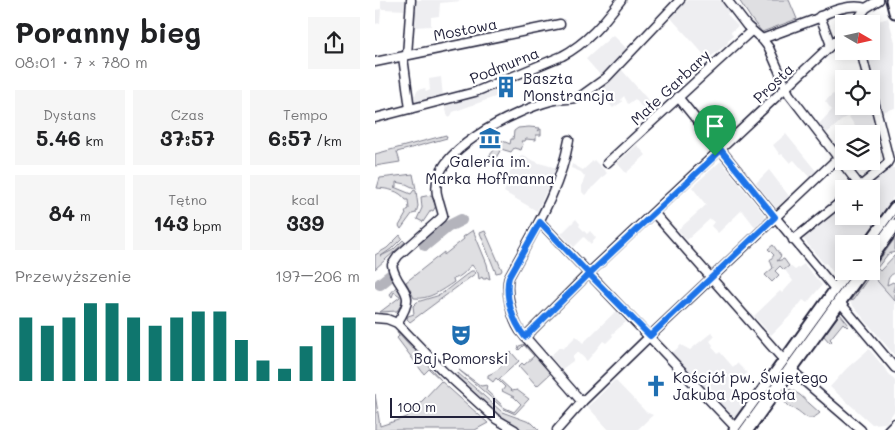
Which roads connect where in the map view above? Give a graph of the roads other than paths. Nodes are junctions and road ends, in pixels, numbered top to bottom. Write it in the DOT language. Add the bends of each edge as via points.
graph roads {
  1 [pos="411,0"];
  2 [pos="621,0"];
  3 [pos="680,0"];
  4 [pos="727,0"];
  5 [pos="879,0"];
  6 [pos="892,0"];
  7 [pos="866,8"];
  8 [pos="895,12"];
  9 [pos="861,15"];
  10 [pos="820,16"];
  11 [pos="560,24"];
  12 [pos="751,31"];
  13 [pos="762,39"];
  14 [pos="835,42"];
  15 [pos="831,45"];
  16 [pos="406,55"];
  17 [pos="375,62"];
  18 [pos="787,89"];
  19 [pos="678,97"];
  20 [pos="410,109"];
  21 [pos="878,115"];
  22 [pos="375,118"];
  23 [pos="569,140"];
  24 [pos="721,150"];
  25 [pos="835,154"];
  26 [pos="835,161"];
  27 [pos="607,163"];
  28 [pos="867,180"];
  29 [pos="835,206"];
  30 [pos="895,208"];
  31 [pos="654,213"];
  32 [pos="775,217"];
  33 [pos="540,222"];
  34 [pos="895,225"];
  35 [pos="876,235"];
  36 [pos="793,240"];
  37 [pos="880,246"];
  38 [pos="589,274"];
  39 [pos="711,278"];
  40 [pos="845,280"];
  41 [pos="853,280"];
  42 [pos="838,296"];
  43 [pos="375,318"];
  44 [pos="397,323"];
  45 [pos="650,336"];
  46 [pos="525,337"];
  47 [pos="789,365"];
  48 [pos="895,368"];
  49 [pos="582,402"];
  50 [pos="895,423"];
  51 [pos="739,429"];
  52 [pos="515,430"];
  53 [pos="557,430"];
  54 [pos="861,430"];
  55 [pos="888,430"];
  1 -- 16 [label="street"];
  2 -- 20 [label="street, Podmurna" via="587,39 562,56 475,92"];
  3 -- 44 [label="street" via="606,78 581,96 553,100 515,113 455,152 441,170 436,188 443,215 392,265 407,295 405,309"];
  4 -- 12 [label="street"];
  5 -- 7 [label="street"];
  6 -- 8 [label="street"];
  7 -- 9 [label="street"];
  7 -- 10 [label="street" via="857,6"];
  10 -- 13 [label="street"];
  10 -- 15 [label="street"];
  11 -- 16 [label="street, Mostowa"];
  12 -- 13 [label="street"];
  12 -- 19 [label="street, Małe Garbary"];
  13 -- 18 [label="street"];
  14 -- 15 [label="street, Prosta"];
  15 -- 18 [label="street, Prosta"];
  16 -- 17 [label="street, Mostowa"];
  16 -- 20 [label="street"];
  18 -- 24 [label="street, Prosta"];
  18 -- 25 [label="street"];
  19 -- 24 [label="street"];
  19 -- 27 [label="street, Małe Garbary"];
  20 -- 22 [label="street, Podmurna"];
  21 -- 28 [label="street" via="889,162"];
  23 -- 33 [label="street" via="560,179"];
  24 -- 31 [label="street, Prosta"];
  24 -- 32 [label="street"];
  26 -- 32 [label="street"];
  29 -- 36 [label="street"];
  30 -- 35 [label="street"];
  31 -- 38 [label="street, Prosta"];
  31 -- 39 [label="street"];
  32 -- 36 [label="street"];
  32 -- 39 [label="street"];
  33 -- 38 [label="street"];
  33 -- 46 [label="street" via="507,285 516,322"];
  34 -- 37 [label="street"];
  36 -- 42 [label="street"];
  38 -- 45 [label="street"];
  38 -- 46 [label="street, Prosta"];
  39 -- 45 [label="street"];
  39 -- 47 [label="street"];
  40 -- 42 [label="street"];
  41 -- 42 [label="street"];
  42 -- 47 [label="street"];
  42 -- 48 [label="street"];
  43 -- 44 [label="street"];
  44 -- 52 [label="street" via="449,376 497,419"];
  45 -- 49 [label="street"];
  45 -- 51 [label="street"];
  46 -- 49 [label="street"];
  47 -- 51 [label="street"];
  47 -- 54 [label="street"];
  49 -- 53 [label="street"];
  50 -- 55 [label="street"];
}
